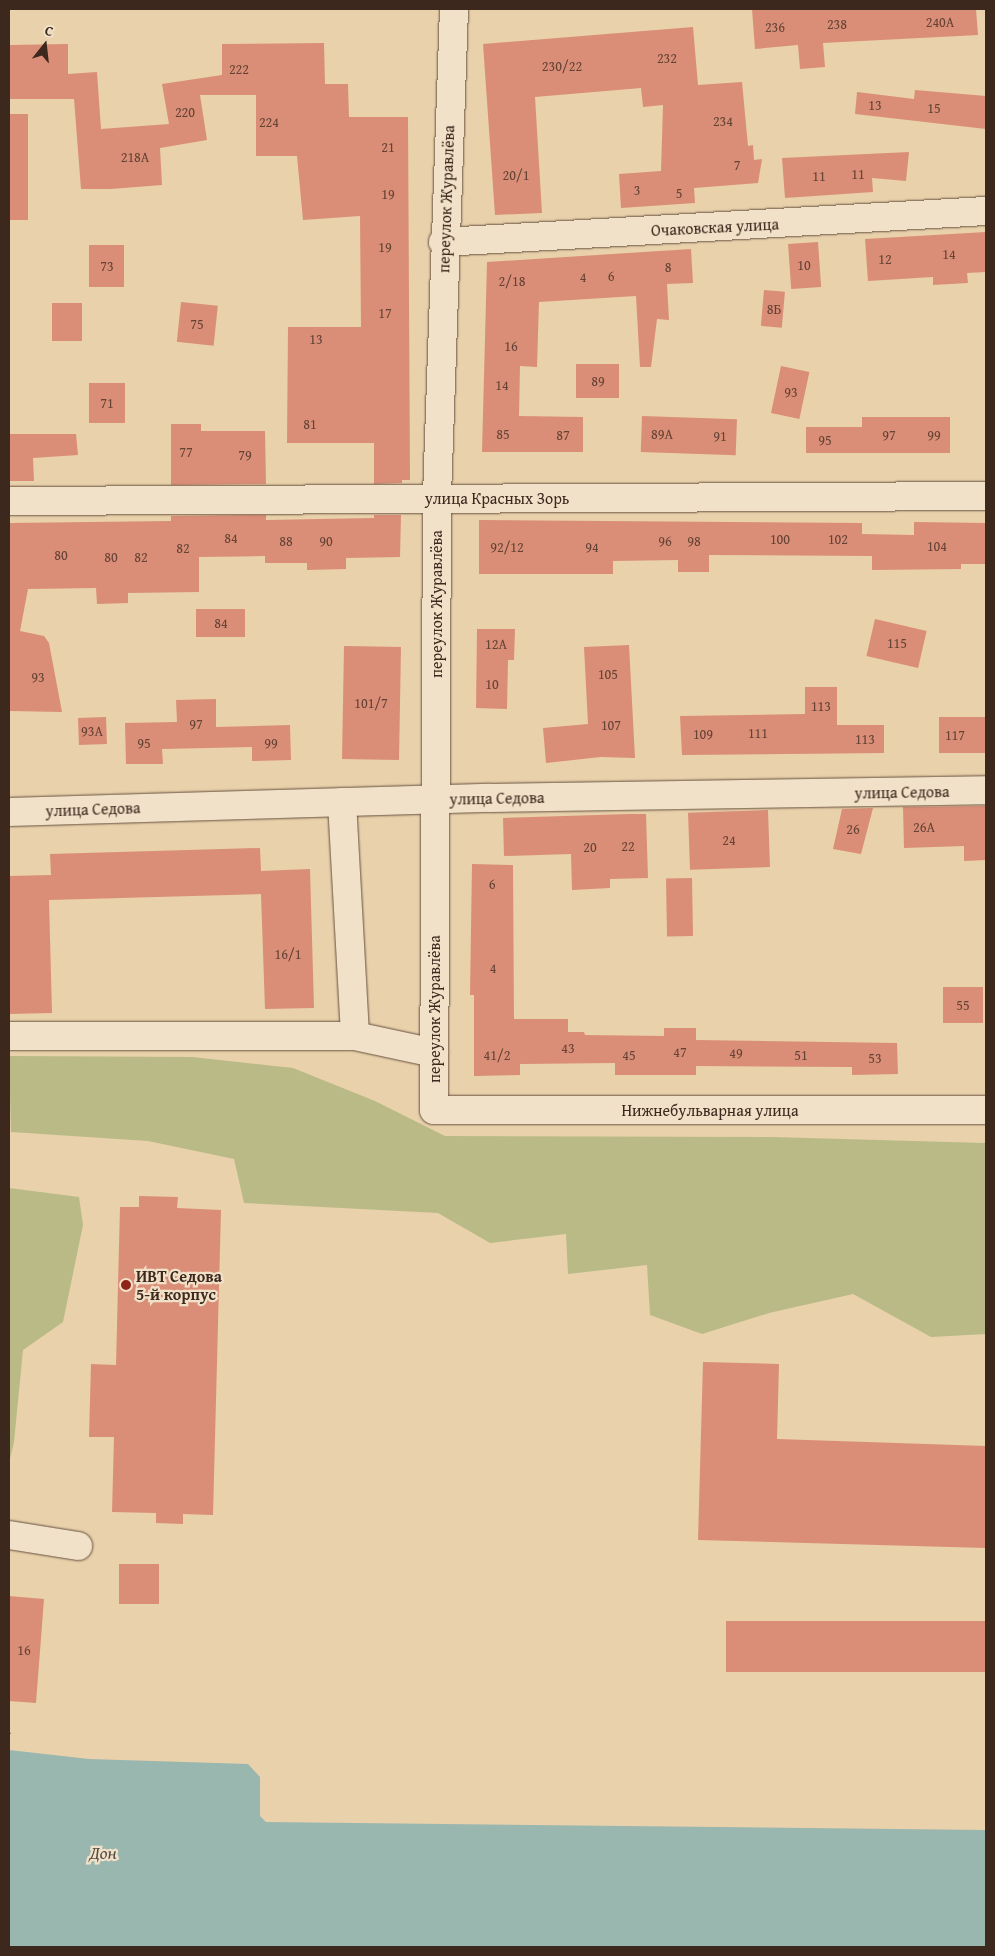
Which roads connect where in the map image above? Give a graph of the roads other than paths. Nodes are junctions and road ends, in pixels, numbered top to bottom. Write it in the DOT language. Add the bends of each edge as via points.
graph roads {
  1 [pos="454,9"];
  2 [pos="986,211"];
  3 [pos="443,242"];
  4 [pos="986,496"];
  5 [pos="437,499"];
  6 [pos="9,501"];
  7 [pos="986,790"];
  8 [pos="434,800"];
  9 [pos="342,802"];
  10 [pos="9,812"];
  11 [pos="9,1036"];
  12 [pos="355,1036"];
  13 [pos="434,1053"];
  14 [pos="434,1110"];
  15 [pos="986,1110"];
  16 [pos="9,1534"];
  17 [pos="78,1546"];
  1 -- 3 [label="street, переулок Журавлёва"];
  2 -- 3 [label="street, Очаковская улица"];
  3 -- 5 [label="street, переулок Журавлёва"];
  4 -- 5 [label="street, улица Красных Зорь"];
  5 -- 6 [label="street, улица Красных Зорь"];
  5 -- 8 [label="street, переулок Журавлёва"];
  7 -- 8 [label="street, улица Седова"];
  8 -- 9 [label="street, улица Седова"];
  8 -- 13 [label="street, переулок Журавлёва"];
  9 -- 10 [label="street, улица Седова"];
  9 -- 12 [label="street"];
  11 -- 12 [label="street"];
  12 -- 13 [label="street"];
  13 -- 14 [label="street, переулок Журавлёва"];
  14 -- 15 [label="street, Нижнебульварная улица"];
  16 -- 17 [label="street"];
}
